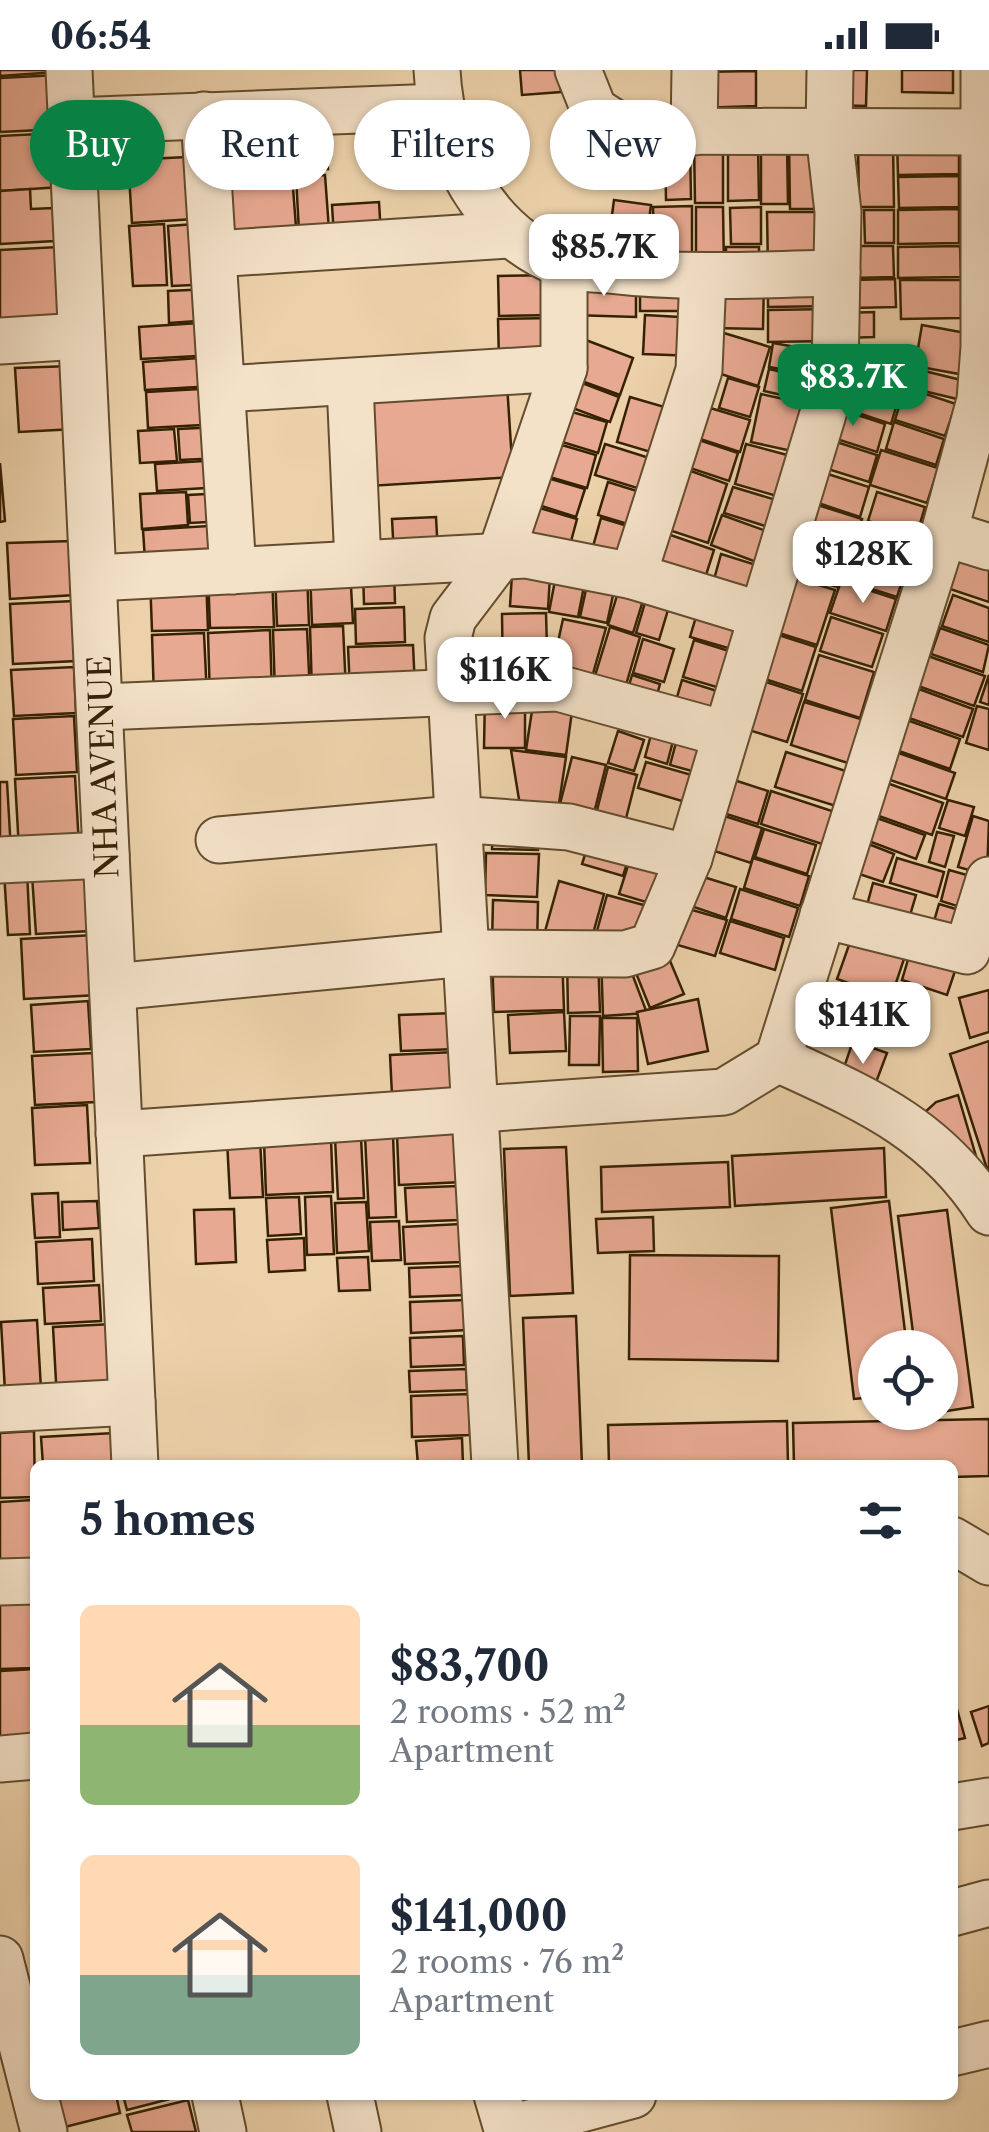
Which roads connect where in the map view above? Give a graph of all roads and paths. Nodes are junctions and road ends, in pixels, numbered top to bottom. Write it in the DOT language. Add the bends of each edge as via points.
graph roads {
  1 [pos="69,70"];
  2 [pos="578,70"];
  3 [pos="695,70"];
  4 [pos="830,70"];
  5 [pos="984,70"];
  6 [pos="438,88"];
  7 [pos="71,100"];
  8 [pos="334,100"];
  9 [pos="590,100"];
  10 [pos="695,100"];
  11 [pos="696,132"];
  12 [pos="986,132"];
  13 [pos="829,133"];
  14 [pos="75,190"];
  15 [pos="209,190"];
  16 [pos="508,235"];
  17 [pos="214,254"];
  18 [pos="564,265"];
  19 [pos="838,273"];
  20 [pos="703,276"];
  21 [pos="81,336"];
  22 [pos="0,341"];
  23 [pos="564,368"];
  24 [pos="350,384"];
  25 [pos="223,389"];
  26 [pos="944,533"];
  27 [pos="989,546"];
  28 [pos="500,556"];
  29 [pos="358,563"];
  30 [pos="233,571"];
  31 [pos="633,576"];
  32 [pos="95,578"];
  33 [pos="761,615"];
  34 [pos="452,695"];
  35 [pos="102,707"];
  36 [pos="725,734"];
  37 [pos="456,818"];
  38 [pos="219,840"];
  39 [pos="106,856"];
  40 [pos="689,858"];
  41 [pos="0,860"];
  42 [pos="989,880"];
  43 [pos="823,915"];
  44 [pos="466,953"];
  45 [pos="113,987"];
  46 [pos="778,1058"];
  47 [pos="477,1112"];
  48 [pos="119,1134"];
  49 [pos="989,1212"];
  50 [pos="132,1402"];
  51 [pos="0,1409"];
  52 [pos="134,1460"];
  53 [pos="494,1460"];
  54 [pos="958,1544"];
  55 [pos="989,1562"];
  56 [pos="30,1581"];
  57 [pos="0,1582"];
  58 [pos="30,1756"];
  59 [pos="0,1759"];
  60 [pos="989,1802"];
  61 [pos="958,1806"];
  62 [pos="989,1903"];
  63 [pos="958,1911"];
  64 [pos="0,1959"];
  65 [pos="989,2044"];
  66 [pos="958,2051"];
  67 [pos="30,2077"];
  68 [pos="36,2100"];
  69 [pos="215,2100"];
  70 [pos="351,2100"];
  71 [pos="605,2100"];
  72 [pos="504,2119"];
  73 [pos="44,2132"];
  74 [pos="223,2132"];
  75 [pos="358,2132"];
  1 -- 7 [label="street, NHA AVENUE"];
  2 -- 9 [label="street"];
  3 -- 10 [label="street"];
  4 -- 13 [label="street"];
  5 -- 12 [label="street"];
  6 -- 8 [label="street"];
  6 -- 16 [label="street" via="466,178"];
  11 -- 13 [label="street"];
  12 -- 13 [label="street"];
  12 -- 26 [label="street" via="980,400"];
  13 -- 19 [label="street"];
  14 -- 21 [label="street, NHA AVENUE"];
  15 -- 17 [label="street"];
  16 -- 17 [label="street"];
  16 -- 18 [label="street"];
  17 -- 25 [label="street"];
  18 -- 20 [label="street"];
  18 -- 23 [label="street"];
  19 -- 20 [label="street"];
  19 -- 33 [label="street" via="835,374"];
  20 -- 31 [label="street" via="699,370"];
  21 -- 22 [label="street"];
  21 -- 32 [label="street, NHA AVENUE"];
  23 -- 24 [label="street"];
  23 -- 28 [label="street"];
  24 -- 25 [label="street"];
  24 -- 29 [label="street"];
  25 -- 30 [label="street"];
  26 -- 27 [label="street"];
  26 -- 43 [label="street"];
  28 -- 29 [label="street"];
  28 -- 31 [label="street"];
  28 -- 34 [label="street" via="453,618"];
  29 -- 30 [label="street"];
  30 -- 32 [label="street"];
  31 -- 33 [label="street"];
  32 -- 35 [label="street, NHA AVENUE"];
  33 -- 36 [label="street"];
  34 -- 35 [label="street"];
  34 -- 36 [label="street" via="558,688"];
  34 -- 37 [label="street"];
  35 -- 39 [label="street, NHA AVENUE"];
  36 -- 40 [label="street"];
  37 -- 38 [label="street"];
  37 -- 40 [label="street" via="569,827"];
  37 -- 44 [label="street"];
  39 -- 41 [label="street"];
  39 -- 45 [label="street, NHA AVENUE"];
  40 -- 44 [label="street" via="659,937 643,952"];
  42 -- 43 [label="street" via="966,950"];
  43 -- 46 [label="street"];
  44 -- 45 [label="street"];
  44 -- 47 [label="street"];
  45 -- 48 [label="street, NHA AVENUE"];
  46 -- 47 [label="street" via="724,1092"];
  46 -- 49 [label="street" via="900,1118"];
  47 -- 48 [label="street"];
  47 -- 53 [label="street"];
  48 -- 50 [label="street, NHA AVENUE"];
  50 -- 51 [label="street"];
  50 -- 52 [label="street, NHA AVENUE"];
  54 -- 55 [label="street"];
  56 -- 57 [label="street"];
  58 -- 59 [label="street"];
  60 -- 61 [label="street"];
  62 -- 63 [label="street"];
  64 -- 67 [label="street"];
  65 -- 66 [label="street"];
  68 -- 73 [label="street"];
  69 -- 74 [label="street"];
  70 -- 75 [label="street"];
  71 -- 72 [label="street"];
}
